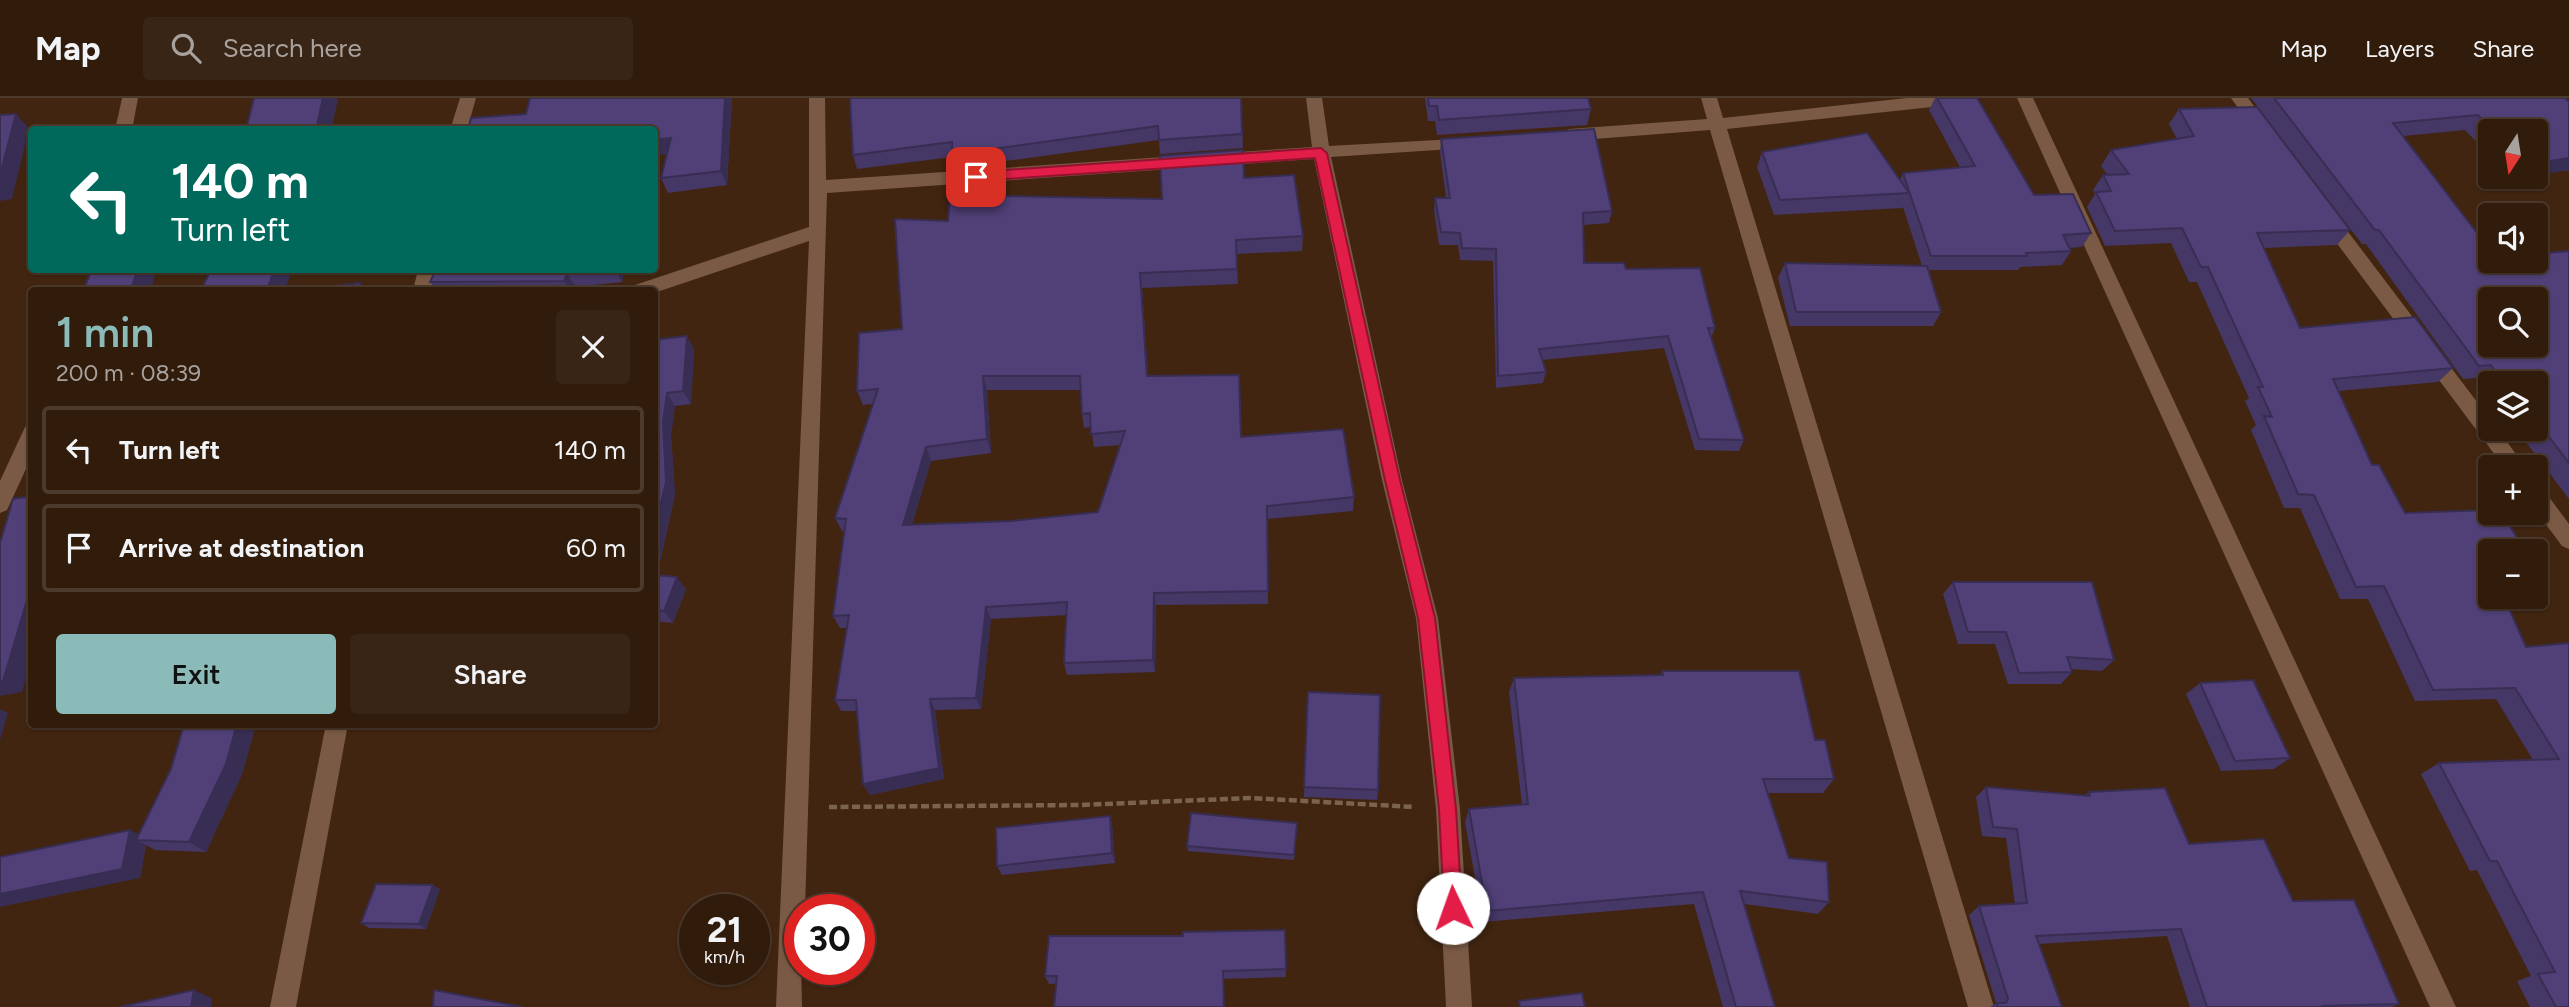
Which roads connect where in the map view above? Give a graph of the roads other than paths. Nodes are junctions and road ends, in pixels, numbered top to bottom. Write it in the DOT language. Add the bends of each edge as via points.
graph roads {
  1 [pos="130,98"];
  2 [pos="468,98"];
  3 [pos="817,98"];
  4 [pos="1314,98"];
  5 [pos="1709,98"];
  6 [pos="1960,98"];
  7 [pos="2025,98"];
  8 [pos="2239,98"];
  9 [pos="1718,124"];
  10 [pos="124,126"];
  11 [pos="459,126"];
  12 [pos="1554,136"];
  13 [pos="1485,141"];
  14 [pos="2272,143"];
  15 [pos="1321,153"];
  16 [pos="817,187"];
  17 [pos="2314,199"];
  18 [pos="818,231"];
  19 [pos="651,287"];
  20 [pos="28,442"];
  21 [pos="2506,455"];
  22 [pos="0,504"];
  23 [pos="2548,511"];
  24 [pos="2569,540"];
  25 [pos="336,728"];
  26 [pos="283,1007"];
  27 [pos="789,1007"];
  28 [pos="1459,1007"];
  29 [pos="1981,1007"];
  30 [pos="2443,1007"];
  1 -- 10 [label="street"];
  2 -- 11 [label="street"];
  3 -- 16 [label="street"];
  4 -- 15 [label="street"];
  5 -- 9 [label="street"];
  6 -- 9 [label="street"];
  7 -- 30 [label="street"];
  8 -- 14 [label="street"];
  9 -- 12 [label="street"];
  9 -- 29 [label="street"];
  13 -- 15 [label="street"];
  15 -- 16 [label="street"];
  15 -- 28 [label="street" via="1427,618 1448,809"];
  16 -- 18 [label="street"];
  17 -- 21 [label="street"];
  18 -- 19 [label="street"];
  18 -- 27 [label="street"];
  20 -- 22 [label="street"];
  23 -- 24 [label="street"];
  25 -- 26 [label="street"];
}
